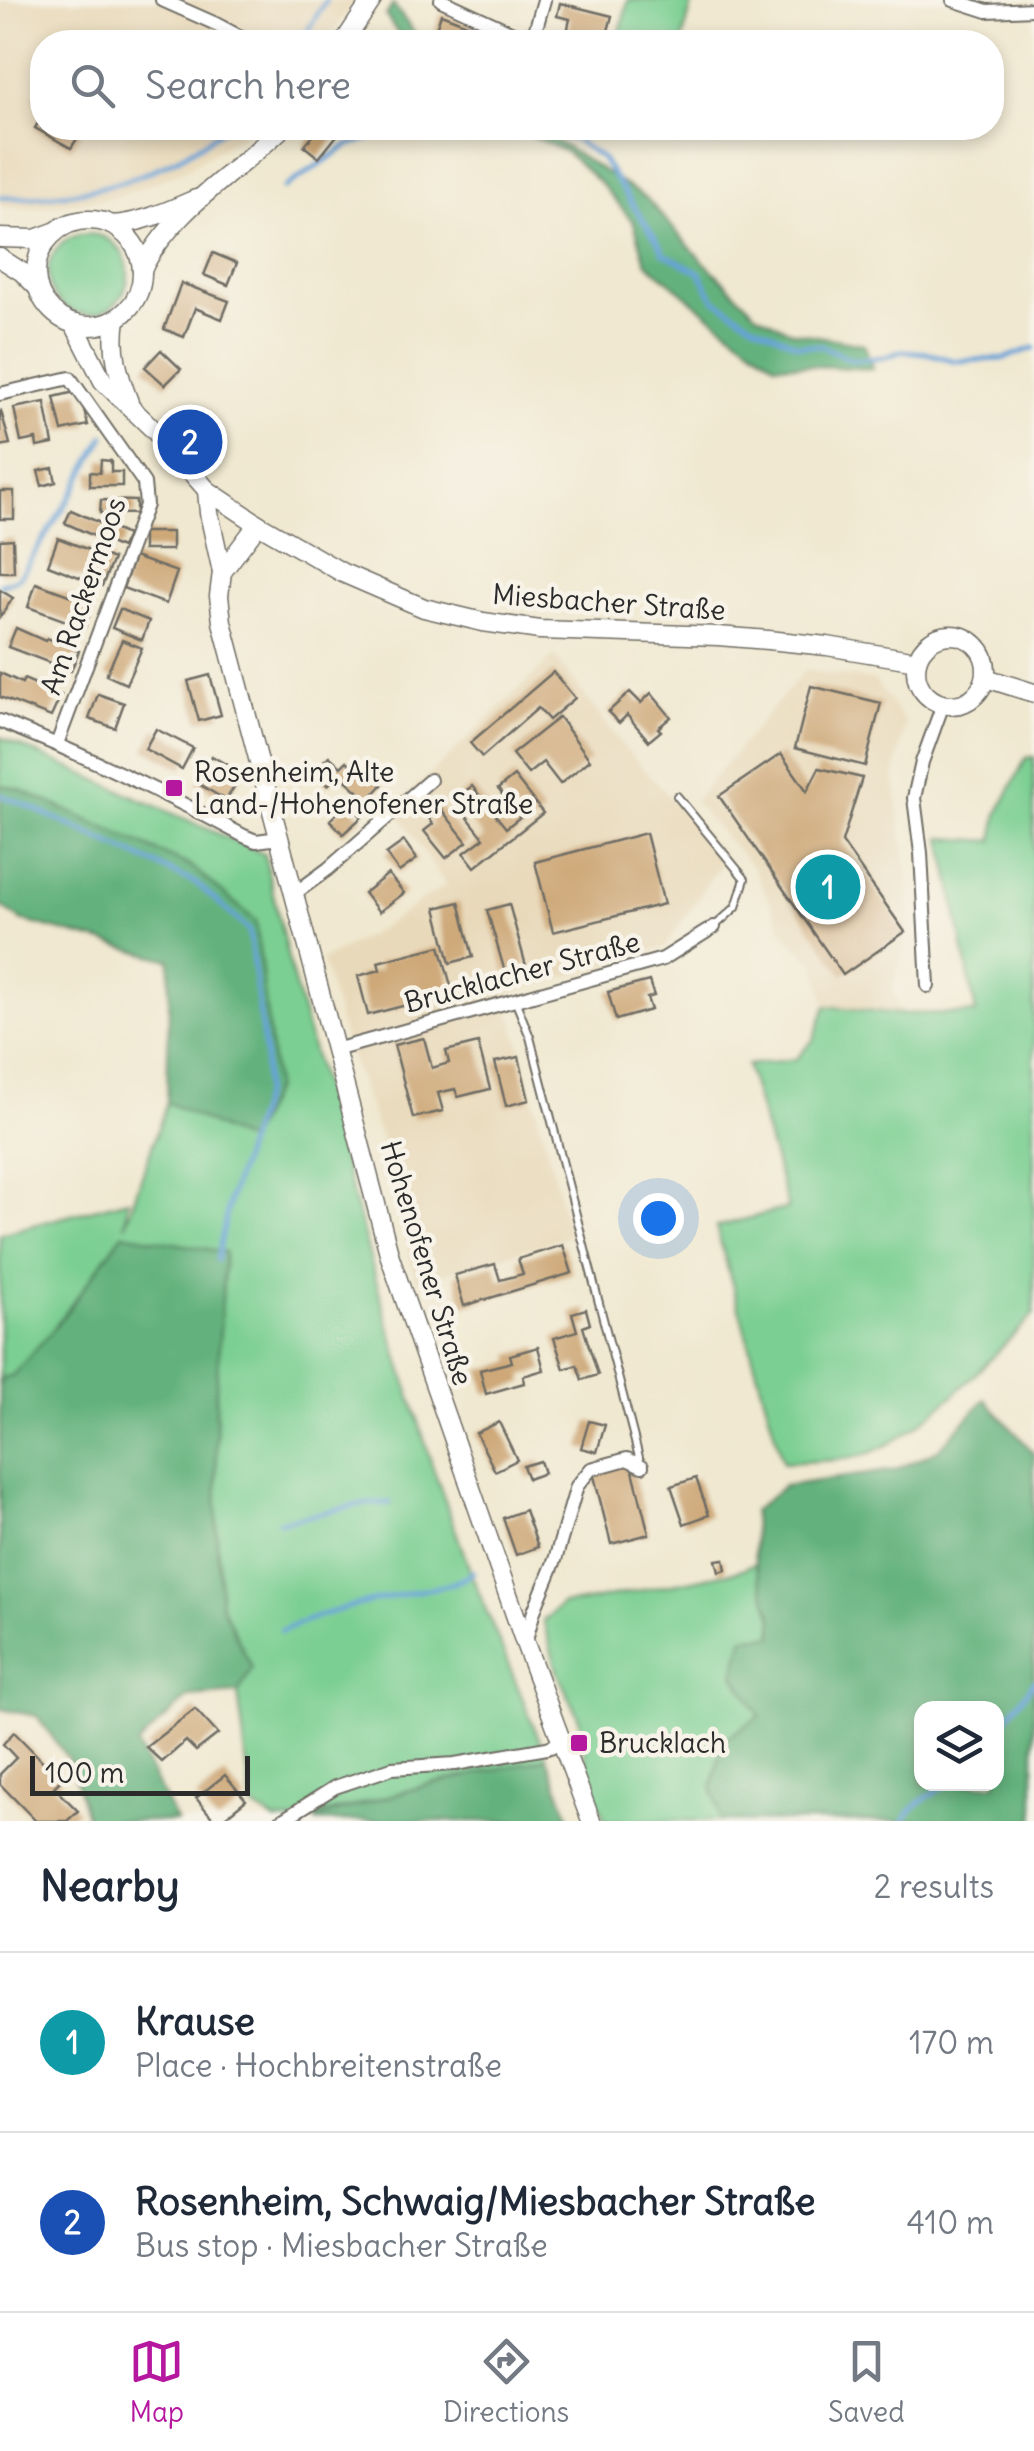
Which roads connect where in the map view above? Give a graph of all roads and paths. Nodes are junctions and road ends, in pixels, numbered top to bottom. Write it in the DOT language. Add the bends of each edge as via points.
graph roads {
  1 [pos="162,0"];
  2 [pos="372,0"];
  3 [pos="441,0"];
  4 [pos="544,0"];
  5 [pos="953,0"];
  6 [pos="1034,8"];
  7 [pos="225,30"];
  8 [pos="352,30"];
  9 [pos="506,30"];
  10 [pos="535,30"];
  11 [pos="268,140"];
  12 [pos="201,197"];
  13 [pos="112,225"];
  14 [pos="55,232"];
  15 [pos="0,238"];
  16 [pos="0,258"];
  17 [pos="142,270"];
  18 [pos="38,288"];
  19 [pos="116,319"];
  20 [pos="74,324"];
  21 [pos="0,394"];
  22 [pos="132,408"];
  23 [pos="207,490"];
  24 [pos="258,524"];
  25 [pos="222,572"];
  26 [pos="917,661"];
  27 [pos="986,678"];
  28 [pos="1034,692"];
  29 [pos="944,704"];
  30 [pos="0,721"];
  31 [pos="57,744"];
  32 [pos="430,780"];
  33 [pos="677,796"];
  34 [pos="279,838"];
  35 [pos="294,894"];
  36 [pos="714,927"];
  37 [pos="928,986"];
  38 [pos="516,1000"];
  39 [pos="335,1050"];
  40 [pos="642,1466"];
  41 [pos="525,1643"];
  42 [pos="561,1743"];
  43 [pos="281,1821"];
  44 [pos="591,1821"];
  1 -- 7 [label="street"];
  2 -- 8 [label="main road"];
  3 -- 9 [label="street"];
  4 -- 10 [label="street"];
  5 -- 6 [label="street" via="987,11"];
  11 -- 12 [label="main road"];
  12 -- 13 [label="main road"];
  12 -- 17 [label="main road" via="150,252"];
  13 -- 14 [label="main road" via="72,222"];
  13 -- 17 [label="main road" via="138,251"];
  14 -- 15 [label="main road"];
  14 -- 18 [label="main road" via="42,248"];
  16 -- 18 [label="main road"];
  17 -- 19 [label="main road" via="131,306"];
  18 -- 20 [label="main road" via="45,304"];
  19 -- 20 [label="main road"];
  19 -- 22 [label="main road, Miesbacher Straße" via="117,373"];
  20 -- 22 [label="main road, Miesbacher Straße" via="103,381"];
  21 -- 31 [label="street, Am Rackermoos" via="70,378 144,484 146,505"];
  22 -- 23 [label="main road, Miesbacher Straße"];
  23 -- 24 [label="main road, Miesbacher Straße"];
  23 -- 25 [label="main road"];
  24 -- 25 [label="main road"];
  24 -- 26 [label="main road, Miesbacher Straße" via="393,596 483,622 768,640"];
  25 -- 34 [label="main road, Hohenofener Straße" via="222,622"];
  26 -- 27 [label="main road" via="931,642 954,635 983,654"];
  26 -- 29 [label="main road" via="918,683"];
  27 -- 28 [label="main road"];
  27 -- 29 [label="main road" via="974,696"];
  29 -- 37 [label="street" via="914,798"];
  30 -- 31 [label="street"];
  31 -- 34 [label="street" via="244,836"];
  32 -- 35 [label="street"];
  33 -- 36 [label="lane" via="745,879 736,908"];
  34 -- 35 [label="main road, Hohenofener Straße"];
  35 -- 39 [label="main road, Hohenofener Straße"];
  36 -- 38 [label="street, Brucklacher Straße" via="663,959"];
  38 -- 39 [label="street, Brucklacher Straße"];
  38 -- 40 [label="lane"];
  39 -- 41 [label="main road, Hohenofener Straße" via="390,1257"];
  40 -- 41 [label="street" via="627,1459 591,1469 577,1486"];
  41 -- 42 [label="main road, Hohenofener Straße"];
  42 -- 43 [label="street" via="455,1764 392,1768 335,1787"];
  42 -- 44 [label="main road, Hohenofener Straße"];
}
